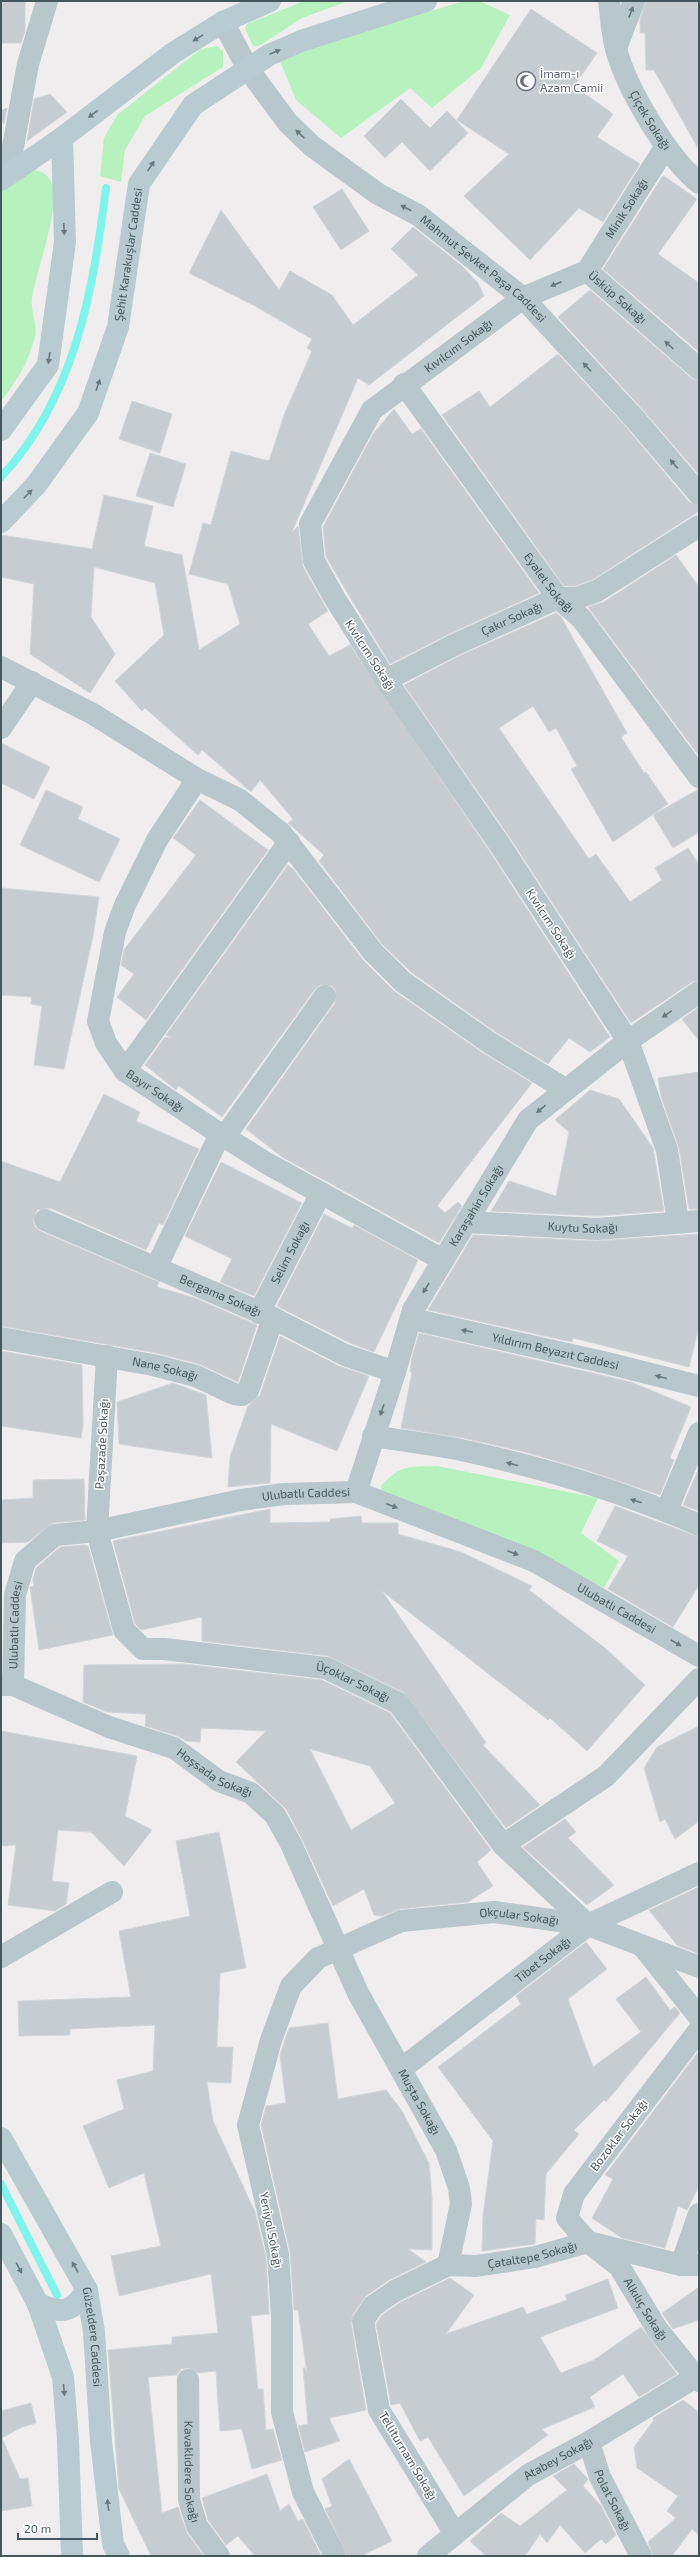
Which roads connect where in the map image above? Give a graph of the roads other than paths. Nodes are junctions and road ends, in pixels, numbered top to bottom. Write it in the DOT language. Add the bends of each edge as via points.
graph roads {
  1 [pos="47,1"];
  2 [pos="270,1"];
  3 [pos="426,1"];
  4 [pos="609,1"];
  5 [pos="634,1"];
  6 [pos="223,22"];
  7 [pos="616,49"];
  8 [pos="248,69"];
  9 [pos="62,138"];
  10 [pos="666,146"];
  11 [pos="5,177"];
  12 [pos="699,183"];
  13 [pos="587,271"];
  14 [pos="523,298"];
  15 [pos="699,369"];
  16 [pos="404,384"];
  17 [pos="1,430"];
  18 [pos="699,494"];
  19 [pos="1,522"];
  20 [pos="699,526"];
  21 [pos="558,598"];
  22 [pos="1,668"];
  23 [pos="386,680"];
  24 [pos="32,682"];
  25 [pos="1,728"];
  26 [pos="699,777"];
  27 [pos="197,779"];
  28 [pos="289,842"];
  29 [pos="699,992"];
  30 [pos="325,996"];
  31 [pos="628,1041"];
  32 [pos="125,1071"];
  33 [pos="565,1089"];
  34 [pos="222,1135"];
  35 [pos="321,1193"];
  36 [pos="44,1220"];
  37 [pos="466,1222"];
  38 [pos="689,1222"];
  39 [pos="443,1260"];
  40 [pos="157,1266"];
  41 [pos="266,1315"];
  42 [pos="412,1318"];
  43 [pos="1,1338"];
  44 [pos="107,1356"];
  45 [pos="396,1372"];
  46 [pos="698,1383"];
  47 [pos="699,1433"];
  48 [pos="373,1436"];
  49 [pos="356,1492"];
  50 [pos="667,1510"];
  51 [pos="699,1525"];
  52 [pos="96,1531"];
  53 [pos="699,1656"];
  54 [pos="699,1679"];
  55 [pos="7,1685"];
  56 [pos="503,1845"];
  57 [pos="699,1873"];
  58 [pos="112,1892"];
  59 [pos="588,1925"];
  60 [pos="643,1947"];
  61 [pos="336,1949"];
  62 [pos="1,1957"];
  63 [pos="699,1967"];
  64 [pos="699,2017"];
  65 [pos="699,2030"];
  66 [pos="401,2069"];
  67 [pos="1,2138"];
  68 [pos="699,2214"];
  69 [pos="1,2234"];
  70 [pos="588,2242"];
  71 [pos="448,2265"];
  72 [pos="690,2265"];
  73 [pos="87,2290"];
  74 [pos="38,2304"];
  75 [pos="373,2306"];
  76 [pos="697,2378"];
  77 [pos="188,2380"];
  78 [pos="589,2442"];
  79 [pos="455,2534"];
  80 [pos="72,2556"];
  81 [pos="119,2556"];
  82 [pos="219,2556"];
  83 [pos="335,2556"];
  84 [pos="428,2556"];
  85 [pos="641,2556"];
  1 -- 11 [label="street" via="28,64"];
  2 -- 6 [label="main road"];
  8 -- 3 [label="main road, Şehit Karakuşlar Caddesi, one-way" via="269,54 301,41"];
  4 -- 7 [label="street, Çiçek Sokağı"];
  7 -- 5 [label="street, one-way"];
  6 -- 8 [label="street, Mahmut Şevket Paşa Caddesi"];
  6 -- 9 [label="main road, one-way" via="173,53"];
  7 -- 10 [label="street, Çiçek Sokağı" via="629,85"];
  14 -- 8 [label="street, Mahmut Şevket Paşa Caddesi, one-way" via="418,214 378,194 312,146 288,123"];
  19 -- 8 [label="main road, Şehit Karakuşlar Caddesi, one-way" via="36,485 88,414 118,326 139,184 193,105"];
  9 -- 11 [label="main road"];
  9 -- 17 [label="main road, one-way" via="65,242 48,365"];
  10 -- 12 [label="street, Çiçek Sokağı"];
  10 -- 13 [label="street, Minik Sokağı"];
  13 -- 14 [label="street, Üsküp Sokağı, one-way"];
  15 -- 13 [label="street, Üsküp Sokağı, one-way"];
  14 -- 16 [label="street, Kıvılcım Sokağı"];
  18 -- 14 [label="street, Mahmut Şevket Paşa Caddesi, one-way" via="635,419"];
  16 -- 21 [label="street, Eyalet Sokağı"];
  16 -- 23 [label="street, Kıvılcım Sokağı" via="372,410 310,524 314,561"];
  20 -- 21 [label="street, Çakır Sokağı" via="597,591 577,598"];
  21 -- 23 [label="street, Çakır Sokağı" via="454,645"];
  21 -- 26 [label="street, Eyalet Sokağı" via="581,618"];
  22 -- 24 [label="street"];
  23 -- 31 [label="street, Kıvılcım Sokağı" via="500,845"];
  24 -- 25 [label="street"];
  24 -- 27 [label="street" via="93,714"];
  27 -- 28 [label="street" via="240,800"];
  27 -- 32 [label="street, Bayır Sokağı" via="157,840 125,905 115,932 98,1021 106,1043"];
  28 -- 32 [label="street"];
  28 -- 33 [label="street" via="373,952 403,982 490,1043"];
  29 -- 31 [label="street, Karaşahin Sokağı, one-way"];
  30 -- 34 [label="street"];
  31 -- 33 [label="street, Karaşahin Sokağı"];
  31 -- 38 [label="street, Kıvılcım Sokağı" via="667,1150"];
  32 -- 34 [label="street, Bayır Sokağı"];
  33 -- 37 [label="street, Karaşahin Sokağı, one-way" via="528,1120"];
  34 -- 35 [label="street, Bayır Sokağı"];
  34 -- 40 [label="street"];
  35 -- 39 [label="street, Bayır Sokağı"];
  35 -- 41 [label="street, Selim Sokağı"];
  36 -- 40 [label="street, Bergama Sokağı"];
  37 -- 38 [label="street, Kuytu Sokağı" via="597,1230"];
  37 -- 39 [label="street, Karaşahin Sokağı"];
  39 -- 42 [label="street, Karaşahin Sokağı, one-way" via="413,1310"];
  40 -- 41 [label="street, Bergama Sokağı"];
  41 -- 44 [label="street, Nane Sokağı" via="248,1391 242,1396 196,1376"];
  41 -- 45 [label="street, Bergama Sokağı" via="345,1355"];
  42 -- 45 [label="street, Karaşahin Sokağı"];
  46 -- 42 [label="street, Yıldırım Beyazıt Caddesi, one-way"];
  43 -- 44 [label="street, Nane Sokağı"];
  44 -- 52 [label="street, Paşazade Sokağı"];
  45 -- 48 [label="street, Karaşahin Sokağı, one-way"];
  47 -- 50 [label="street"];
  48 -- 49 [label="street, Karaşahin Sokağı"];
  50 -- 48 [label="street, one-way" via="560,1476 460,1450"];
  49 -- 52 [label="street, Ulubatlı Caddesi" via="284,1494 241,1500"];
  49 -- 53 [label="street, Ulubatlı Caddesi, one-way" via="534,1562"];
  50 -- 51 [label="street"];
  52 -- 55 [label="street, Ulubatlı Caddesi" via="55,1535 25,1561 15,1595"];
  52 -- 56 [label="street, Üçoklar Sokağı" via="124,1630 143,1649 164,1649 326,1668 398,1703"];
  54 -- 56 [label="street" via="606,1776"];
  55 -- 61 [label="street, Hoşsada Sokağı" via="109,1726 174,1748 219,1782 251,1793 275,1815 291,1844"];
  56 -- 59 [label="street, Üçoklar Sokağı"];
  57 -- 59 [label="street, Tibet Sokağı"];
  58 -- 62 [label="street"];
  59 -- 60 [label="street, Okçular Sokağı"];
  59 -- 61 [label="street, Okçular Sokağı" via="494,1912 401,1921"];
  59 -- 66 [label="street, Tibet Sokağı"];
  60 -- 63 [label="street, Okçular Sokağı"];
  60 -- 64 [label="street"];
  61 -- 66 [label="street, Muşta Sokağı"];
  61 -- 83 [label="street, Yeniyol Sokağı" via="318,1958 291,1986 271,2040 248,2125 278,2255 282,2315 282,2412 303,2492"];
  65 -- 70 [label="street, Bozoklar Sokağı" via="574,2194 567,2218"];
  66 -- 71 [label="street, Muşta Sokağı" via="446,2150 459,2188 461,2204"];
  73 -- 67 [label="main road, Güzeldere Caddesi, one-way"];
  68 -- 72 [label="street"];
  69 -- 74 [label="main road, one-way"];
  70 -- 71 [label="street, Çataltepe Sokağı" via="535,2257 476,2266"];
  70 -- 72 [label="street, Çataltepe Sokağı"];
  70 -- 76 [label="street, Alkılıç Sokağı" via="620,2266 657,2329"];
  71 -- 75 [label="street, Çataltepe Sokağı" via="395,2291"];
  73 -- 74 [label="main road" via="78,2305 68,2310 54,2310"];
  81 -- 73 [label="main road, Güzeldere Caddesi, one-way" via="112,2544 101,2441 94,2332"];
  74 -- 80 [label="main road, one-way" via="62,2377 68,2440"];
  75 -- 79 [label="street, Telliturnam Sokağı" via="363,2321 378,2410"];
  76 -- 78 [label="street, Atabey Sokağı"];
  77 -- 82 [label="street, Kavaklıdere Sokağı" via="189,2500 197,2526"];
  78 -- 79 [label="street, Atabey Sokağı" via="528,2475"];
  78 -- 85 [label="street, Polat Sokağı" via="600,2477"];
  79 -- 84 [label="street, Atabey Sokağı"];
}
